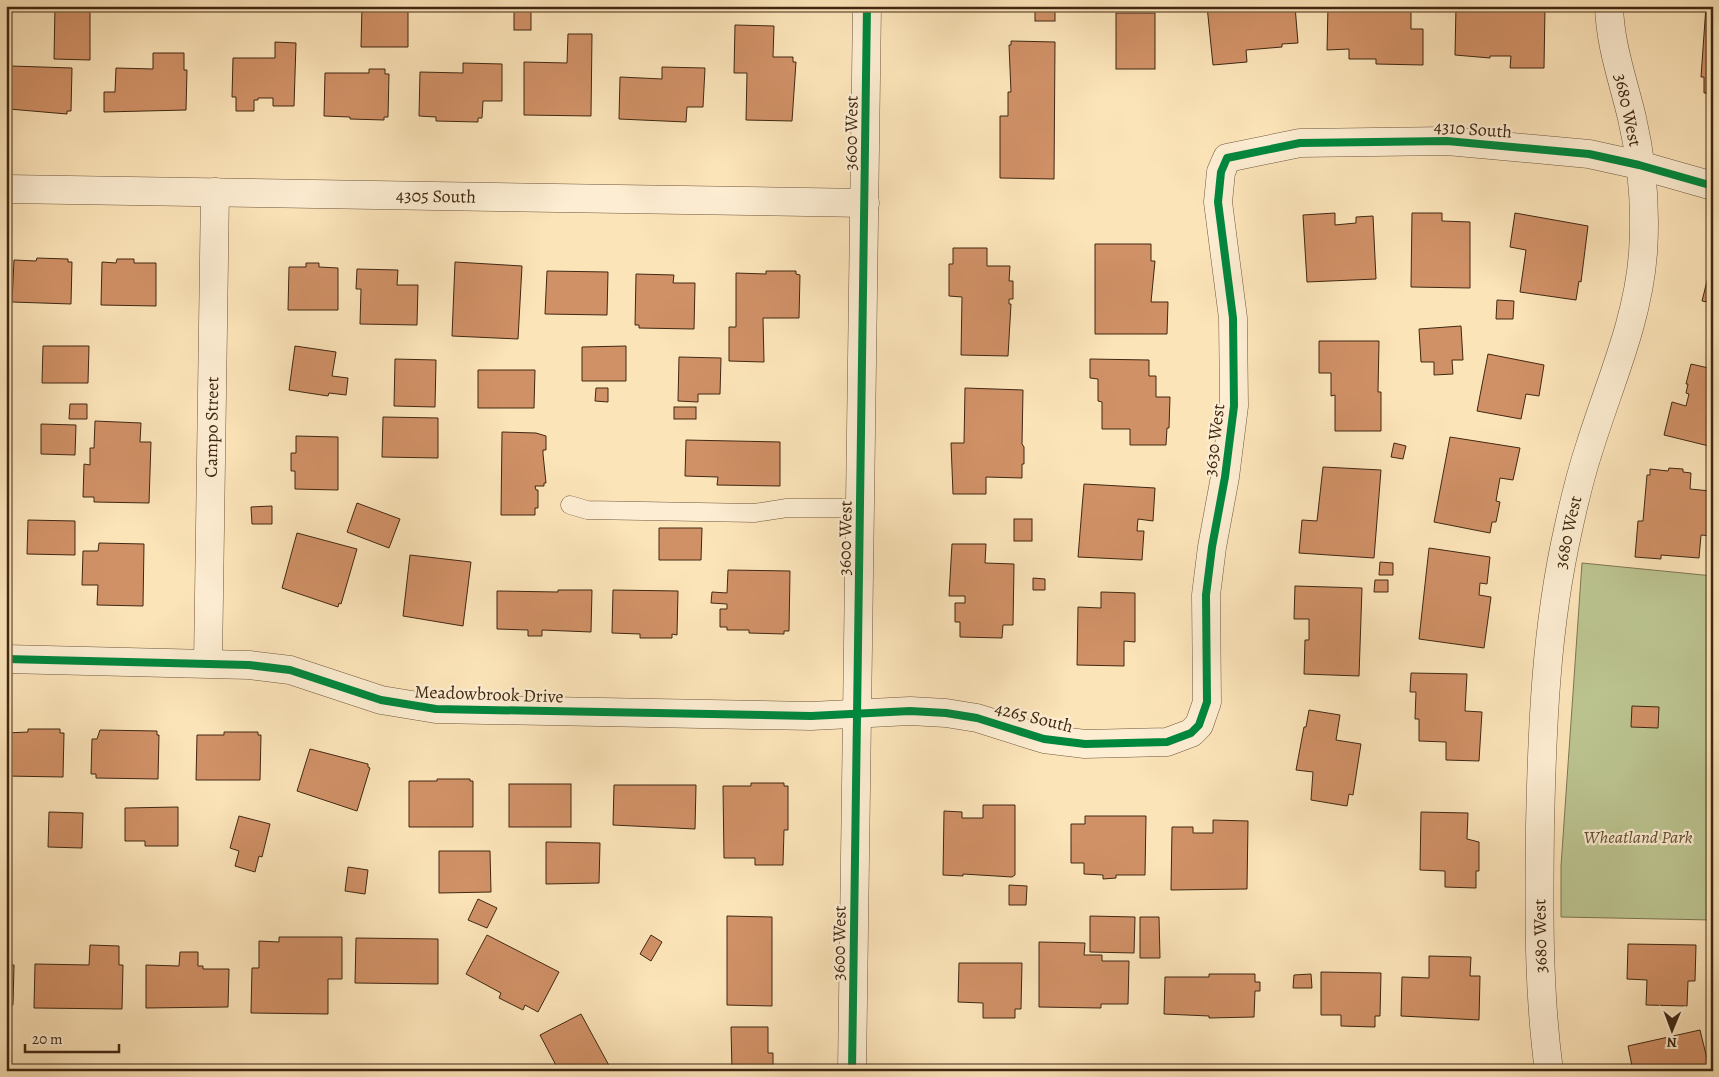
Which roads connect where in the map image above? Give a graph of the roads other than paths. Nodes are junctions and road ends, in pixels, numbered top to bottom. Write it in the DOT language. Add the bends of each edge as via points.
graph roads {
  1 [pos="868,6"];
  2 [pos="1609,6"];
  3 [pos="1228,158"];
  4 [pos="1639,165"];
  5 [pos="1713,186"];
  6 [pos="6,188"];
  7 [pos="215,192"];
  8 [pos="865,203"];
  9 [pos="570,505"];
  10 [pos="860,508"];
  11 [pos="6,659"];
  12 [pos="208,663"];
  13 [pos="857,715"];
  14 [pos="1199,725"];
  15 [pos="852,1071"];
  16 [pos="1549,1071"];
  1 -- 8 [label="street, 3600 West"];
  2 -- 4 [label="street, 3680 West" via="1611,35"];
  3 -- 4 [label="street, 4310 South" via="1300,143 1447,141 1589,154"];
  3 -- 14 [label="street, 3630 West" via="1221,172 1218,202 1233,318 1234,406 1209,571 1207,702"];
  4 -- 5 [label="street, 4310 South"];
  4 -- 16 [label="street, 3680 West" via="1644,228 1639,282 1628,333 1589,446 1568,529 1547,664 1542,741 1539,916"];
  6 -- 7 [label="street, 4305 South"];
  7 -- 8 [label="street, 4305 South"];
  7 -- 12 [label="street, Campo Street"];
  8 -- 10 [label="street, 3600 West"];
  9 -- 10 [label="lane" via="587,510 754,513 787,508"];
  10 -- 13 [label="street, 3600 West"];
  11 -- 12 [label="street, Meadowbrook Drive"];
  12 -- 13 [label="street, Meadowbrook Drive" via="290,670 381,700 436,709"];
  13 -- 14 [label="street, 4265 South" via="910,712 962,715 1044,739 1085,744 1167,742 1179,739"];
  13 -- 15 [label="street, 3600 West"];
}
